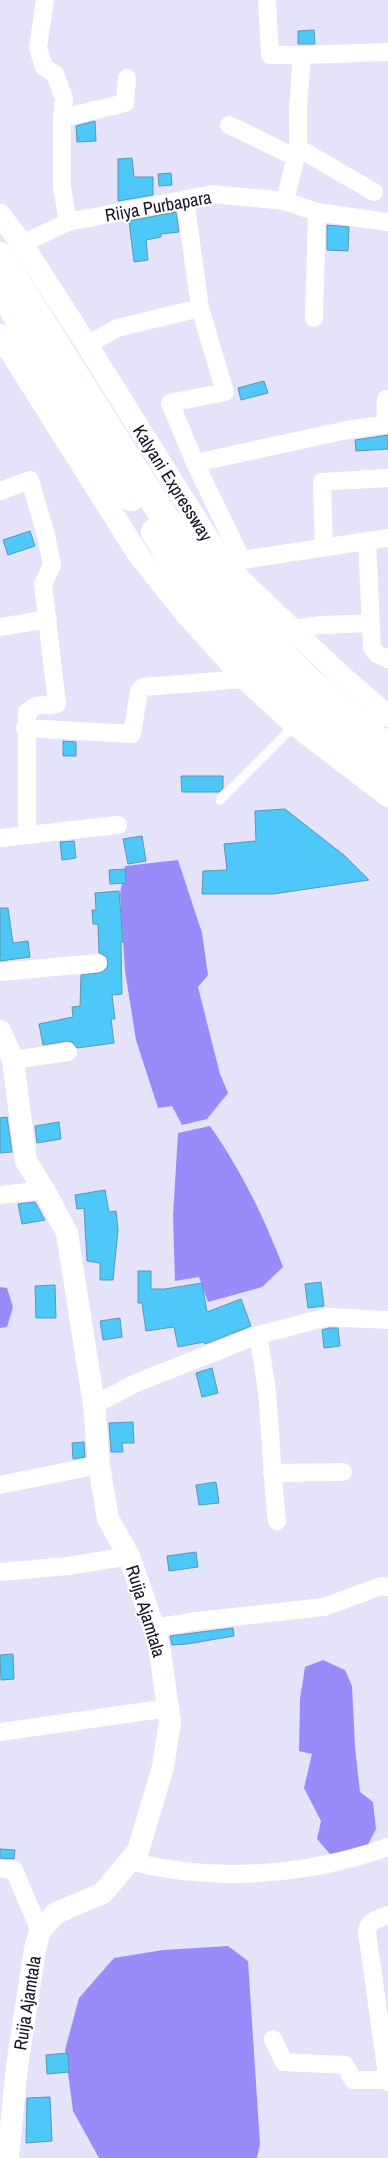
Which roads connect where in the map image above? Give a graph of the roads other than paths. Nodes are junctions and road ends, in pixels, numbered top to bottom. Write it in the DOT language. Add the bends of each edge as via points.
graph roads {
  1 [pos="45,0"];
  2 [pos="267,0"];
  3 [pos="388,52"];
  4 [pos="302,55"];
  5 [pos="127,78"];
  6 [pos="62,118"];
  7 [pos="229,125"];
  8 [pos="297,153"];
  9 [pos="374,192"];
  10 [pos="185,199"];
  11 [pos="285,201"];
  12 [pos="317,212"];
  13 [pos="0,216"];
  14 [pos="68,222"];
  15 [pos="388,222"];
  16 [pos="7,251"];
  17 [pos="0,288"];
  18 [pos="200,308"];
  19 [pos="314,318"];
  20 [pos="0,335"];
  21 [pos="87,345"];
  22 [pos="388,399"];
  23 [pos="387,424"];
  24 [pos="195,463"];
  25 [pos="388,478"];
  26 [pos="0,491"];
  27 [pos="388,538"];
  28 [pos="367,541"];
  29 [pos="324,547"];
  30 [pos="233,562"];
  31 [pos="48,619"];
  32 [pos="370,623"];
  33 [pos="0,627"];
  34 [pos="292,629"];
  35 [pos="388,659"];
  36 [pos="245,679"];
  37 [pos="388,716"];
  38 [pos="295,724"];
  39 [pos="25,728"];
  40 [pos="388,748"];
  41 [pos="388,776"];
  42 [pos="388,796"];
  43 [pos="220,800"];
  44 [pos="118,826"];
  45 [pos="27,835"];
  46 [pos="0,838"];
  47 [pos="98,963"];
  48 [pos="0,972"];
  49 [pos="0,1031"];
  50 [pos="68,1052"];
  51 [pos="13,1060"];
  52 [pos="44,1190"];
  53 [pos="0,1195"];
  54 [pos="388,1320"];
  55 [pos="258,1335"];
  56 [pos="94,1405"];
  57 [pos="98,1465"];
  58 [pos="272,1472"];
  59 [pos="343,1472"];
  60 [pos="0,1485"];
  61 [pos="277,1521"];
  62 [pos="129,1556"];
  63 [pos="0,1572"];
  64 [pos="388,1587"];
  65 [pos="154,1628"];
  66 [pos="168,1708"];
  67 [pos="0,1732"];
  68 [pos="388,1848"];
  69 [pos="129,1861"];
  70 [pos="0,1869"];
  71 [pos="388,1915"];
  72 [pos="40,1931"];
  73 [pos="273,2039"];
  74 [pos="388,2081"];
  75 [pos="8,2158"];
  1 -- 6 [label="street" via="38,48 44,67 55,74 64,98"];
  2 -- 4 [label="street" via="270,55"];
  3 -- 4 [label="street"];
  4 -- 8 [label="street"];
  5 -- 6 [label="street" via="125,103"];
  6 -- 14 [label="street" via="62,187"];
  7 -- 8 [label="street"];
  8 -- 9 [label="street"];
  8 -- 11 [label="street"];
  10 -- 11 [label="street, Riiya Purbapara" via="213,194"];
  10 -- 14 [label="street, Riiya Purbapara"];
  10 -- 18 [label="street"];
  11 -- 12 [label="street, Riiya Purbapara"];
  12 -- 15 [label="street, Riiya Purbapara"];
  12 -- 19 [label="street"];
  13 -- 16 [label="street, Kalyani Expressway"];
  14 -- 16 [label="street, Riiya Purbapara"];
  16 -- 21 [label="street, Kalyani Expressway"];
  16 -- 40 [label="highway, Kalyani Expressway" via="166,520 229,598 305,678"];
  17 -- 41 [label="highway" via="105,460 191,586 271,671"];
  18 -- 21 [label="street" via="117,328"];
  18 -- 24 [label="street" via="224,392 170,403"];
  20 -- 36 [label="street" via="138,554 185,613"];
  21 -- 30 [label="street, Kalyani Expressway"];
  22 -- 23 [label="street"];
  23 -- 24 [label="street"];
  24 -- 30 [label="street"];
  25 -- 29 [label="street" via="322,482"];
  26 -- 31 [label="street" via="30,480 52,565 43,584"];
  27 -- 28 [label="street"];
  28 -- 29 [label="street"];
  28 -- 32 [label="street"];
  29 -- 30 [label="street"];
  30 -- 34 [label="street, Kalyani Expressway"];
  31 -- 33 [label="street"];
  31 -- 39 [label="street" via="58,704 30,709 26,712"];
  32 -- 34 [label="street"];
  32 -- 35 [label="street" via="372,648"];
  34 -- 37 [label="street, Kalyani Expressway"];
  36 -- 38 [label="street"];
  36 -- 39 [label="street" via="143,687 139,691 132,734"];
  38 -- 42 [label="street"];
  38 -- 43 [label="lane"];
  39 -- 45 [label="street"];
  44 -- 45 [label="street"];
  45 -- 46 [label="street"];
  47 -- 48 [label="street"];
  49 -- 51 [label="street, Ruija Ajamtala"];
  50 -- 51 [label="street"];
  51 -- 52 [label="street, Ruija Ajamtala" via="26,1161"];
  52 -- 53 [label="street"];
  52 -- 56 [label="street, Ruija Ajamtala" via="67,1233"];
  54 -- 55 [label="street" via="328,1317"];
  55 -- 56 [label="street" via="136,1383"];
  55 -- 58 [label="street" via="267,1390"];
  56 -- 57 [label="street, Ruija Ajamtala"];
  57 -- 60 [label="street"];
  57 -- 62 [label="street, Ruija Ajamtala" via="108,1519"];
  58 -- 59 [label="street"];
  58 -- 61 [label="street"];
  62 -- 63 [label="street"];
  62 -- 65 [label="street, Ruija Ajamtala"];
  64 -- 65 [label="street" via="382,1586 324,1607"];
  65 -- 66 [label="street, Ruija Ajamtala"];
  66 -- 67 [label="street"];
  66 -- 69 [label="street, Ruija Ajamtala" via="170,1722 163,1767 138,1851"];
  68 -- 69 [label="street" via="299,1870 222,1875 158,1869"];
  69 -- 72 [label="street, Ruija Ajamtala" via="103,1892 56,1913"];
  70 -- 72 [label="street" via="14,1870"];
  71 -- 74 [label="street" via="368,1926"];
  72 -- 75 [label="street, Ruija Ajamtala" via="17,2066"];
  73 -- 74 [label="street" via="284,2062 345,2065 353,2080"];
}
